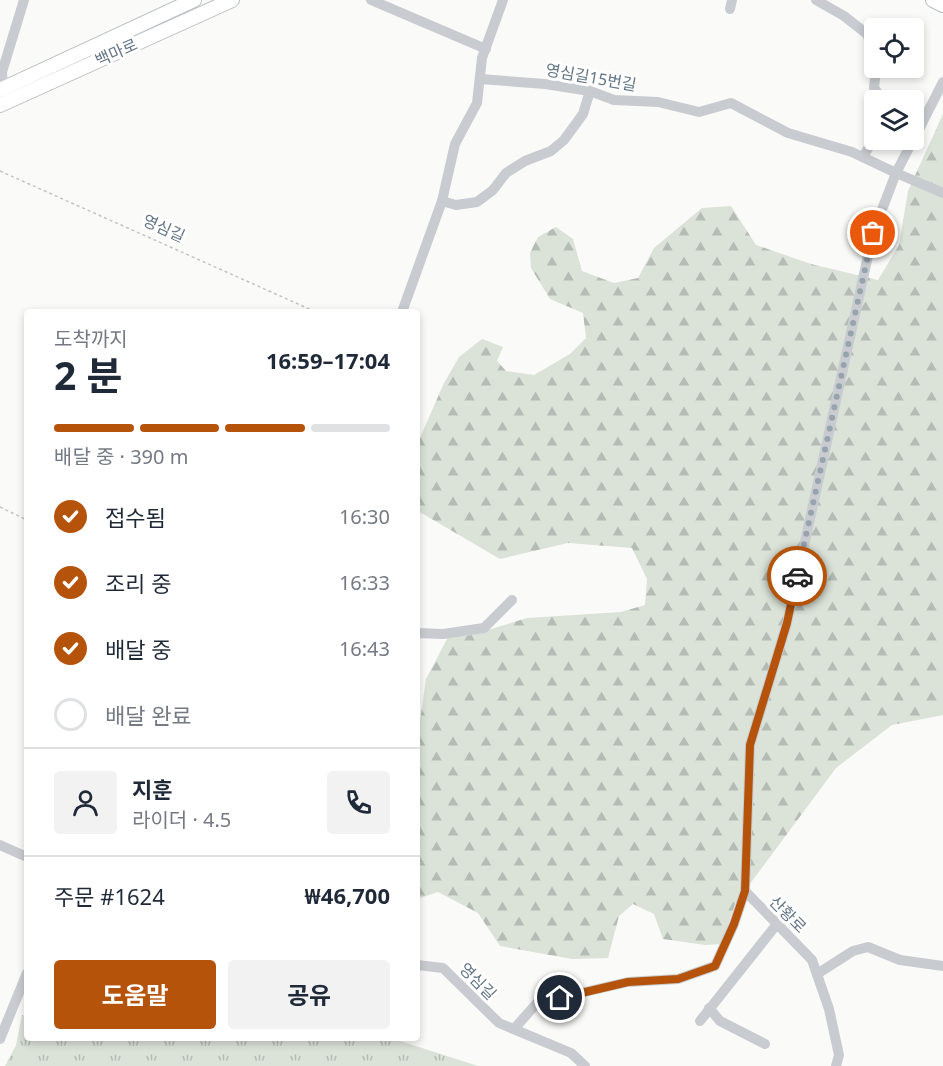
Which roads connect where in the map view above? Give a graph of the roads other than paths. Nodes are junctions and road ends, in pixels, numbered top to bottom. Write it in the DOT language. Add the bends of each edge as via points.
graph roads {
  1 [pos="24,0"];
  2 [pos="194,0"];
  3 [pos="232,0"];
  4 [pos="371,0"];
  5 [pos="503,0"];
  6 [pos="816,0"];
  7 [pos="933,0"];
  8 [pos="943,5"];
  9 [pos="17,27"];
  10 [pos="864,32"];
  11 [pos="486,49"];
  12 [pos="0,55"];
  13 [pos="480,79"];
  14 [pos="943,82"];
  15 [pos="2,89"];
  16 [pos="590,91"];
  17 [pos="0,105"];
  18 [pos="924,118"];
  19 [pos="867,150"];
  20 [pos="908,150"];
  21 [pos="863,157"];
  22 [pos="896,173"];
  23 [pos="943,193"];
  24 [pos="442,201"];
  25 [pos="403,309"];
  26 [pos="512,600"];
  27 [pos="420,633"];
  28 [pos="0,845"];
  29 [pos="24,856"];
  30 [pos="745,891"];
  31 [pos="777,924"];
  32 [pos="420,965"];
  33 [pos="943,966"];
  34 [pos="817,974"];
  35 [pos="24,979"];
  36 [pos="709,1008"];
  37 [pos="700,1021"];
  38 [pos="514,1029"];
  39 [pos="0,1039"];
  40 [pos="765,1044"];
  41 [pos="585,1066"];
  42 [pos="836,1066"];
  1 -- 9 [label="street"];
  2 -- 15 [label="main road, 백마로"];
  3 -- 17 [label="main road, 백마로"];
  4 -- 11 [label="street"];
  5 -- 11 [label="street"];
  6 -- 10 [label="street"];
  7 -- 8 [label="main road"];
  9 -- 12 [label="street"];
  9 -- 15 [label="street" via="2,72"];
  11 -- 13 [label="street"];
  13 -- 16 [label="street, 영심길15번길"];
  13 -- 24 [label="street" via="477,103 455,144"];
  14 -- 18 [label="street"];
  16 -- 21 [label="street, 영심길15번길" via="614,100 658,102 699,112 731,103 788,133"];
  16 -- 24 [label="street" via="584,114 551,151 506,173 477,202 456,205"];
  19 -- 21 [label="street"];
  20 -- 22 [label="street"];
  21 -- 22 [label="street, 영심길15번길"];
  22 -- 23 [label="street"];
  22 -- 30 [label="street" via="873,233 787,623 750,745"];
  24 -- 25 [label="street"];
  26 -- 27 [label="street" via="484,628"];
  28 -- 29 [label="street"];
  30 -- 31 [label="street, 산황로"];
  30 -- 38 [label="street" via="715,966 678,979 628,982 537,1003"];
  31 -- 34 [label="street, 산황로" via="812,960"];
  31 -- 36 [label="street"];
  32 -- 38 [label="street, 영심길" via="443,968 499,1023"];
  33 -- 34 [label="street" via="900,960 868,947 853,951"];
  34 -- 42 [label="street, 산황로" via="830,1010 839,1055"];
  35 -- 39 [label="street"];
  36 -- 37 [label="street"];
  36 -- 40 [label="street" via="720,1021"];
  38 -- 41 [label="street, 영심길" via="571,1053"];
}
